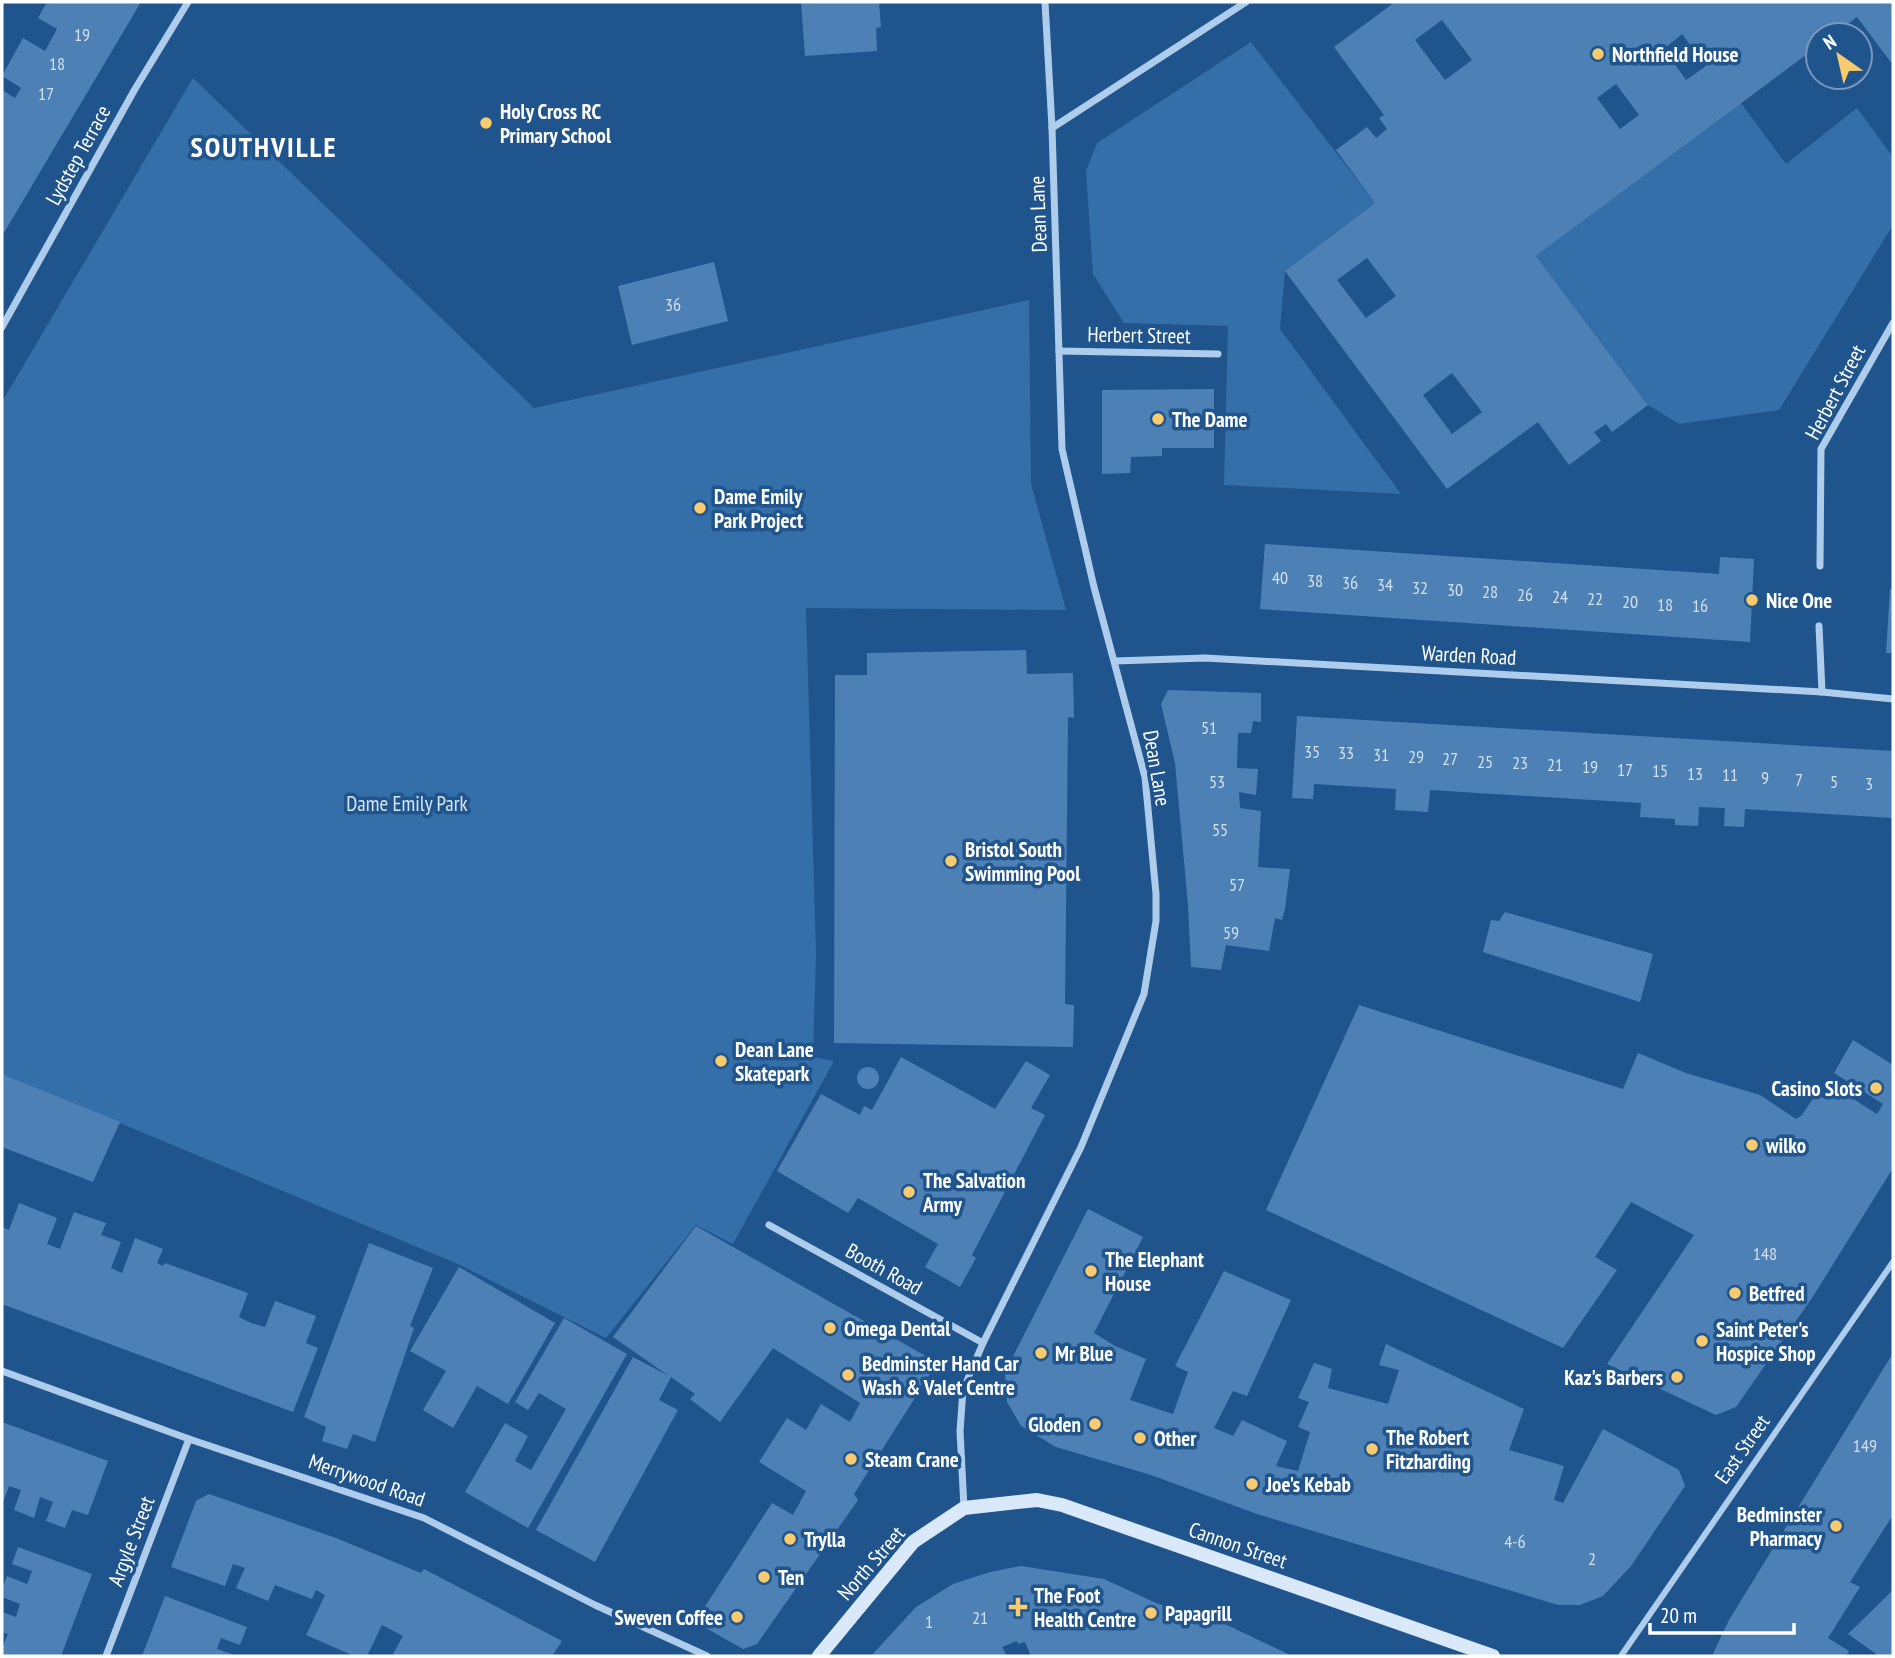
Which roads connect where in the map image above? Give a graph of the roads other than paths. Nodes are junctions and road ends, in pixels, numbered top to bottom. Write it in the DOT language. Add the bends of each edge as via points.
graph roads {
  1 [pos="188,2"];
  2 [pos="1045,2"];
  3 [pos="1246,2"];
  4 [pos="1052,128"];
  5 [pos="1893,323"];
  6 [pos="2,327"];
  7 [pos="1059,351"];
  8 [pos="1218,354"];
  9 [pos="1820,566"];
  10 [pos="1819,626"];
  11 [pos="1115,661"];
  12 [pos="1822,692"];
  13 [pos="1893,699"];
  14 [pos="769,1225"];
  15 [pos="1893,1262"];
  16 [pos="983,1343"];
  17 [pos="2,1371"];
  18 [pos="189,1439"];
  19 [pos="964,1508"];
  20 [pos="106,1656"];
  21 [pos="707,1656"];
  22 [pos="819,1656"];
  23 [pos="1493,1656"];
  24 [pos="1621,1656"];
  1 -- 6 [label="street, Lydstep Terrace"];
  2 -- 4 [label="street, Dean Lane"];
  3 -- 4 [label="street"];
  4 -- 7 [label="street, Dean Lane"];
  5 -- 9 [label="street, Herbert Street" via="1821,449"];
  7 -- 8 [label="street, Herbert Street"];
  7 -- 11 [label="street, Dean Lane" via="1062,449"];
  10 -- 12 [label="street"];
  11 -- 12 [label="street, Warden Road" via="1205,658"];
  11 -- 16 [label="street, Dean Lane" via="1145,777 1156,894 1144,994 1081,1147"];
  12 -- 13 [label="street, Warden Road"];
  14 -- 16 [label="street, Booth Road"];
  15 -- 24 [label="street, East Street"];
  16 -- 19 [label="street, Dean Lane" via="963,1390"];
  17 -- 18 [label="street, Merrywood Road"];
  18 -- 20 [label="street, Argyle Street"];
  18 -- 21 [label="street, Merrywood Road" via="424,1518"];
  19 -- 22 [label="main road, North Street" via="913,1542"];
  19 -- 23 [label="main road, Cannon Street" via="1037,1500 1062,1505"];
}
